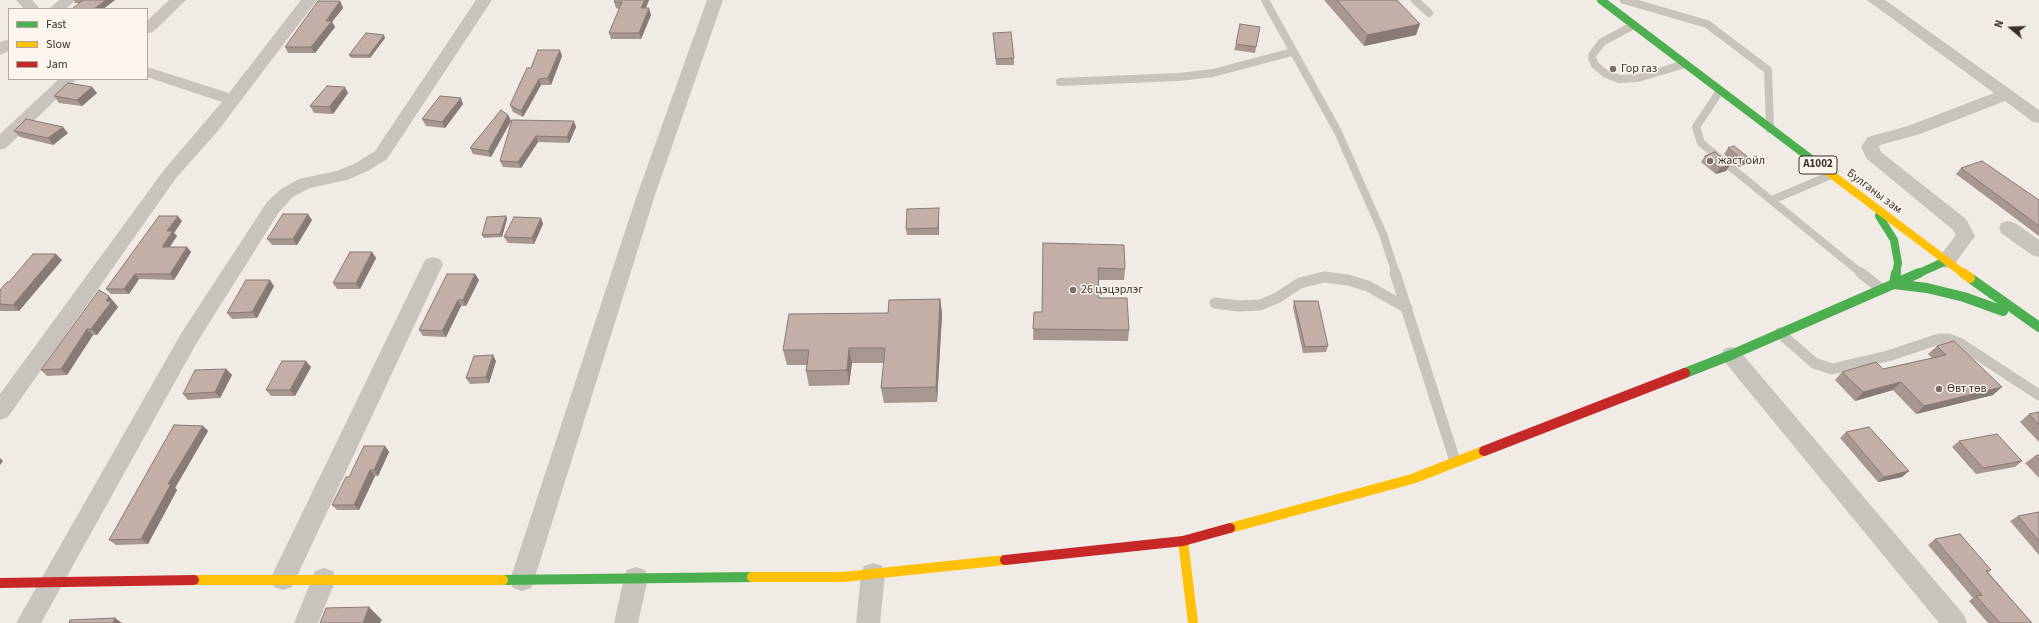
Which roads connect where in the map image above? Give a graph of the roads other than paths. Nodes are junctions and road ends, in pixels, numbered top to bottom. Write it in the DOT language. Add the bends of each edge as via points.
graph roads {
  1 [pos="24,0"];
  2 [pos="68,0"];
  3 [pos="178,0"];
  4 [pos="309,0"];
  5 [pos="484,0"];
  6 [pos="715,0"];
  7 [pos="1265,0"];
  8 [pos="1415,0"];
  9 [pos="1601,0"];
  10 [pos="1624,0"];
  11 [pos="1875,0"];
  12 [pos="31,8"];
  13 [pos="58,8"];
  14 [pos="1429,13"];
  15 [pos="1634,26"];
  16 [pos="148,28"];
  17 [pos="1292,52"];
  18 [pos="1685,64"];
  19 [pos="148,72"];
  20 [pos="68,80"];
  21 [pos="1060,82"];
  22 [pos="1720,91"];
  23 [pos="2004,95"];
  24 [pos="233,100"];
  25 [pos="2039,118"];
  26 [pos="1770,129"];
  27 [pos="0,144"];
  28 [pos="1831,175"];
  29 [pos="1772,200"];
  30 [pos="2008,228"];
  31 [pos="2039,250"];
  32 [pos="1946,261"];
  33 [pos="433,264"];
  34 [pos="1894,284"];
  35 [pos="1880,288"];
  36 [pos="1216,304"];
  37 [pos="1407,308"];
  38 [pos="2039,327"];
  39 [pos="1780,333"];
  40 [pos="1730,355"];
  41 [pos="2039,395"];
  42 [pos="0,411"];
  43 [pos="1455,462"];
  44 [pos="1183,541"];
  45 [pos="873,574"];
  46 [pos="636,578"];
  47 [pos="283,579"];
  48 [pos="324,580"];
  49 [pos="522,580"];
  50 [pos="52,582"];
  51 [pos="0,583"];
  52 [pos="28,623"];
  53 [pos="306,623"];
  54 [pos="626,623"];
  55 [pos="868,623"];
  56 [pos="1193,623"];
  57 [pos="1955,623"];
  1 -- 12 [label="street"];
  2 -- 13 [label="street"];
  3 -- 16 [label="street"];
  4 -- 24 [label="street"];
  5 -- 50 [label="street" via="381,155 341,176 305,183 287,192 273,206 189,338"];
  6 -- 49 [label="street" via="644,202"];
  7 -- 17 [label="lane"];
  8 -- 14 [label="lane"];
  9 -- 15 [label="main road, Булганы зам / A1002"];
  10 -- 26 [label="lane" via="1707,24 1768,70"];
  11 -- 23 [label="street"];
  15 -- 18 [label="main road, Булганы зам / A1002"];
  15 -- 18 [label="lane" via="1602,42 1593,54 1595,65 1606,74 1619,79 1638,78"];
  17 -- 21 [label="lane" via="1212,73 1180,77"];
  17 -- 37 [label="lane" via="1338,132 1383,234"];
  18 -- 22 [label="main road, Булганы зам / A1002"];
  19 -- 24 [label="street"];
  20 -- 27 [label="street"];
  22 -- 26 [label="main road, Булганы зам / A1002"];
  22 -- 29 [label="lane" via="1696,127 1701,142"];
  23 -- 25 [label="street"];
  23 -- 32 [label="street" via="1914,130 1874,141 1870,147 1873,154 1959,224 1966,236"];
  24 -- 42 [label="street" via="170,174"];
  26 -- 28 [label="main road, Булганы зам / A1002"];
  28 -- 29 [label="lane"];
  28 -- 32 [label="main road, Булганы зам / A1002"];
  28 -- 34 [label="main road" via="1876,213 1888,229 1894,240 1898,263"];
  29 -- 35 [label="lane"];
  30 -- 31 [label="street"];
  32 -- 34 [label="main road"];
  32 -- 38 [label="main road, Булганы зам / A1002"];
  33 -- 47 [label="street"];
  34 -- 35 [label="main road"];
  34 -- 38 [label="main road" via="1927,288 1964,297 2002,310"];
  35 -- 39 [label="main road"];
  36 -- 37 [label="lane" via="1260,305 1277,298 1300,283 1324,277 1368,286"];
  37 -- 43 [label="lane"];
  39 -- 40 [label="main road"];
  39 -- 41 [label="lane" via="1814,363 1832,369 1888,356 1939,339 1948,339 1961,344"];
  40 -- 43 [label="main road"];
  40 -- 57 [label="street"];
  43 -- 44 [label="main road" via="1412,479"];
  44 -- 45 [label="main road"];
  44 -- 56 [label="main road"];
  45 -- 46 [label="main road" via="843,577"];
  45 -- 55 [label="street"];
  46 -- 49 [label="main road"];
  46 -- 54 [label="street"];
  47 -- 48 [label="main road"];
  47 -- 50 [label="main road"];
  48 -- 49 [label="main road"];
  48 -- 53 [label="street"];
  50 -- 51 [label="main road"];
  50 -- 52 [label="street"];
}
